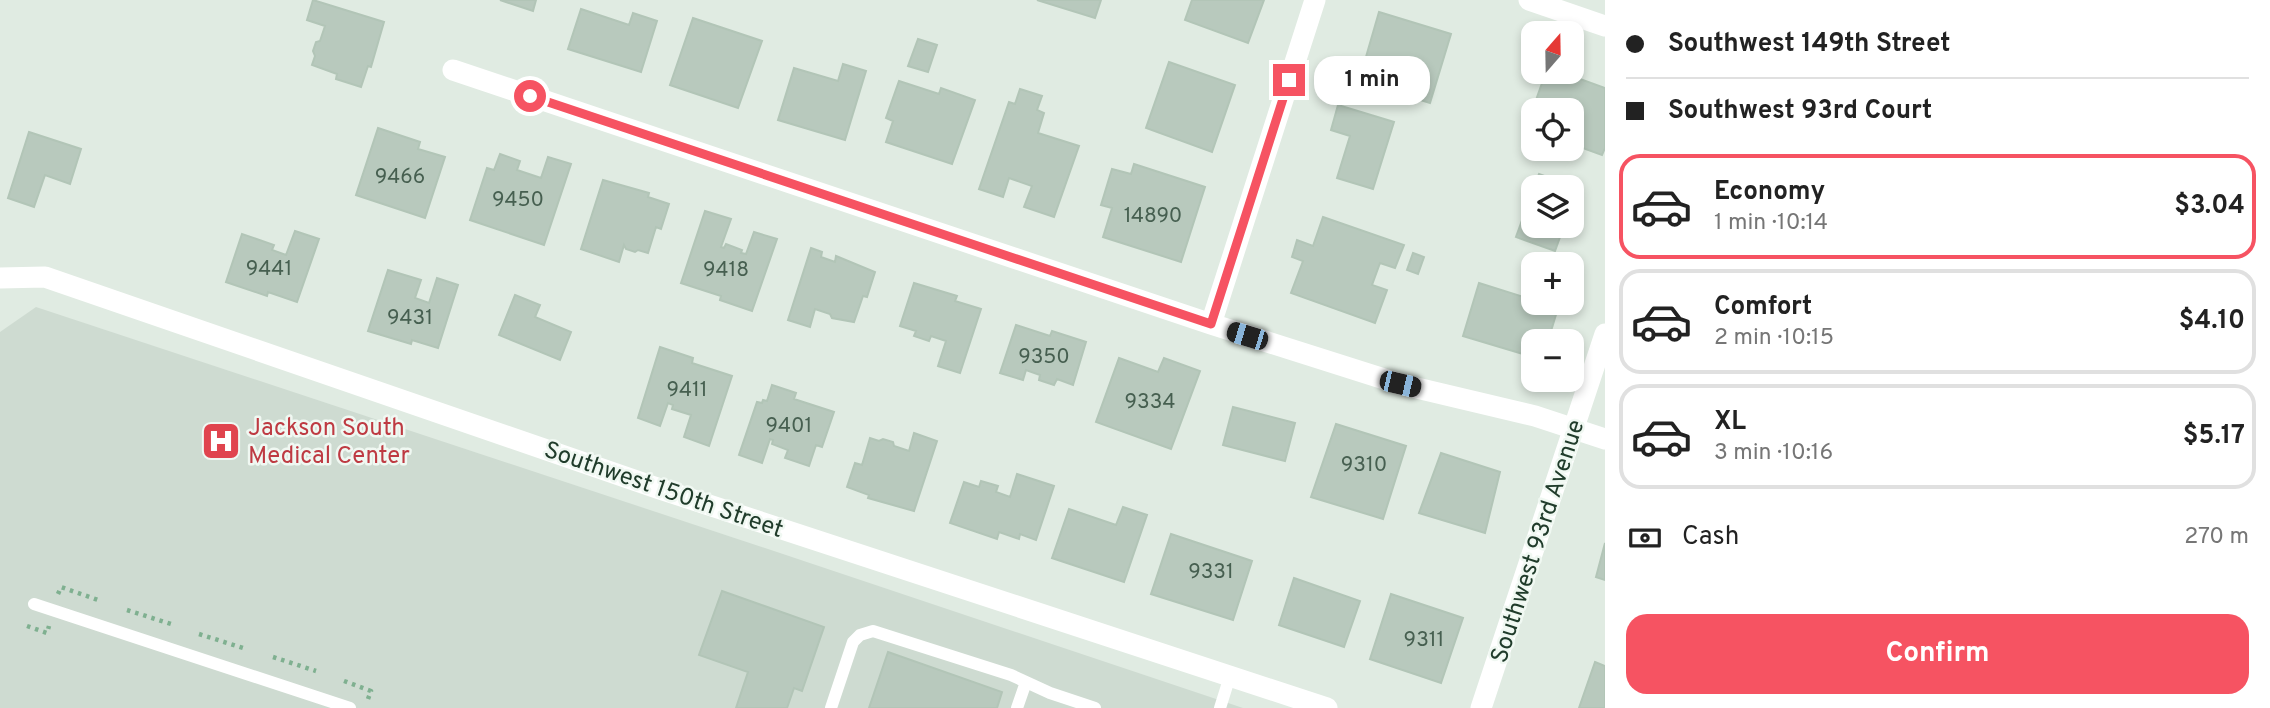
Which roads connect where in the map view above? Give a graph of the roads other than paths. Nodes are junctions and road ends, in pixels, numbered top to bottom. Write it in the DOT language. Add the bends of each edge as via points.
graph roads {
  1 [pos="1315,0"];
  2 [pos="1529,0"];
  3 [pos="1605,26"];
  4 [pos="453,70"];
  5 [pos="0,278"];
  6 [pos="1211,324"];
  7 [pos="1605,334"];
  8 [pos="1574,429"];
  9 [pos="1605,439"];
  10 [pos="34,604"];
  11 [pos="1230,676"];
  12 [pos="1026,682"];
  13 [pos="350,708"];
  14 [pos="831,708"];
  15 [pos="1017,708"];
  16 [pos="1095,708"];
  17 [pos="1220,708"];
  18 [pos="1327,708"];
  19 [pos="1481,708"];
  1 -- 6 [label="street"];
  2 -- 3 [label="street"];
  4 -- 6 [label="street"];
  5 -- 11 [label="street, Southwest 150th Street" via="45,277 644,483"];
  6 -- 8 [label="street" via="1400,384"];
  7 -- 8 [label="street, Southwest 93rd Avenue"];
  8 -- 9 [label="street"];
  8 -- 19 [label="street, Southwest 93rd Avenue"];
  10 -- 13 [label="lane"];
  11 -- 17 [label="lane"];
  11 -- 18 [label="street, Southwest 150th Street"];
  12 -- 14 [label="lane" via="873,631 853,642"];
  12 -- 15 [label="lane"];
  12 -- 16 [label="lane"];
}
